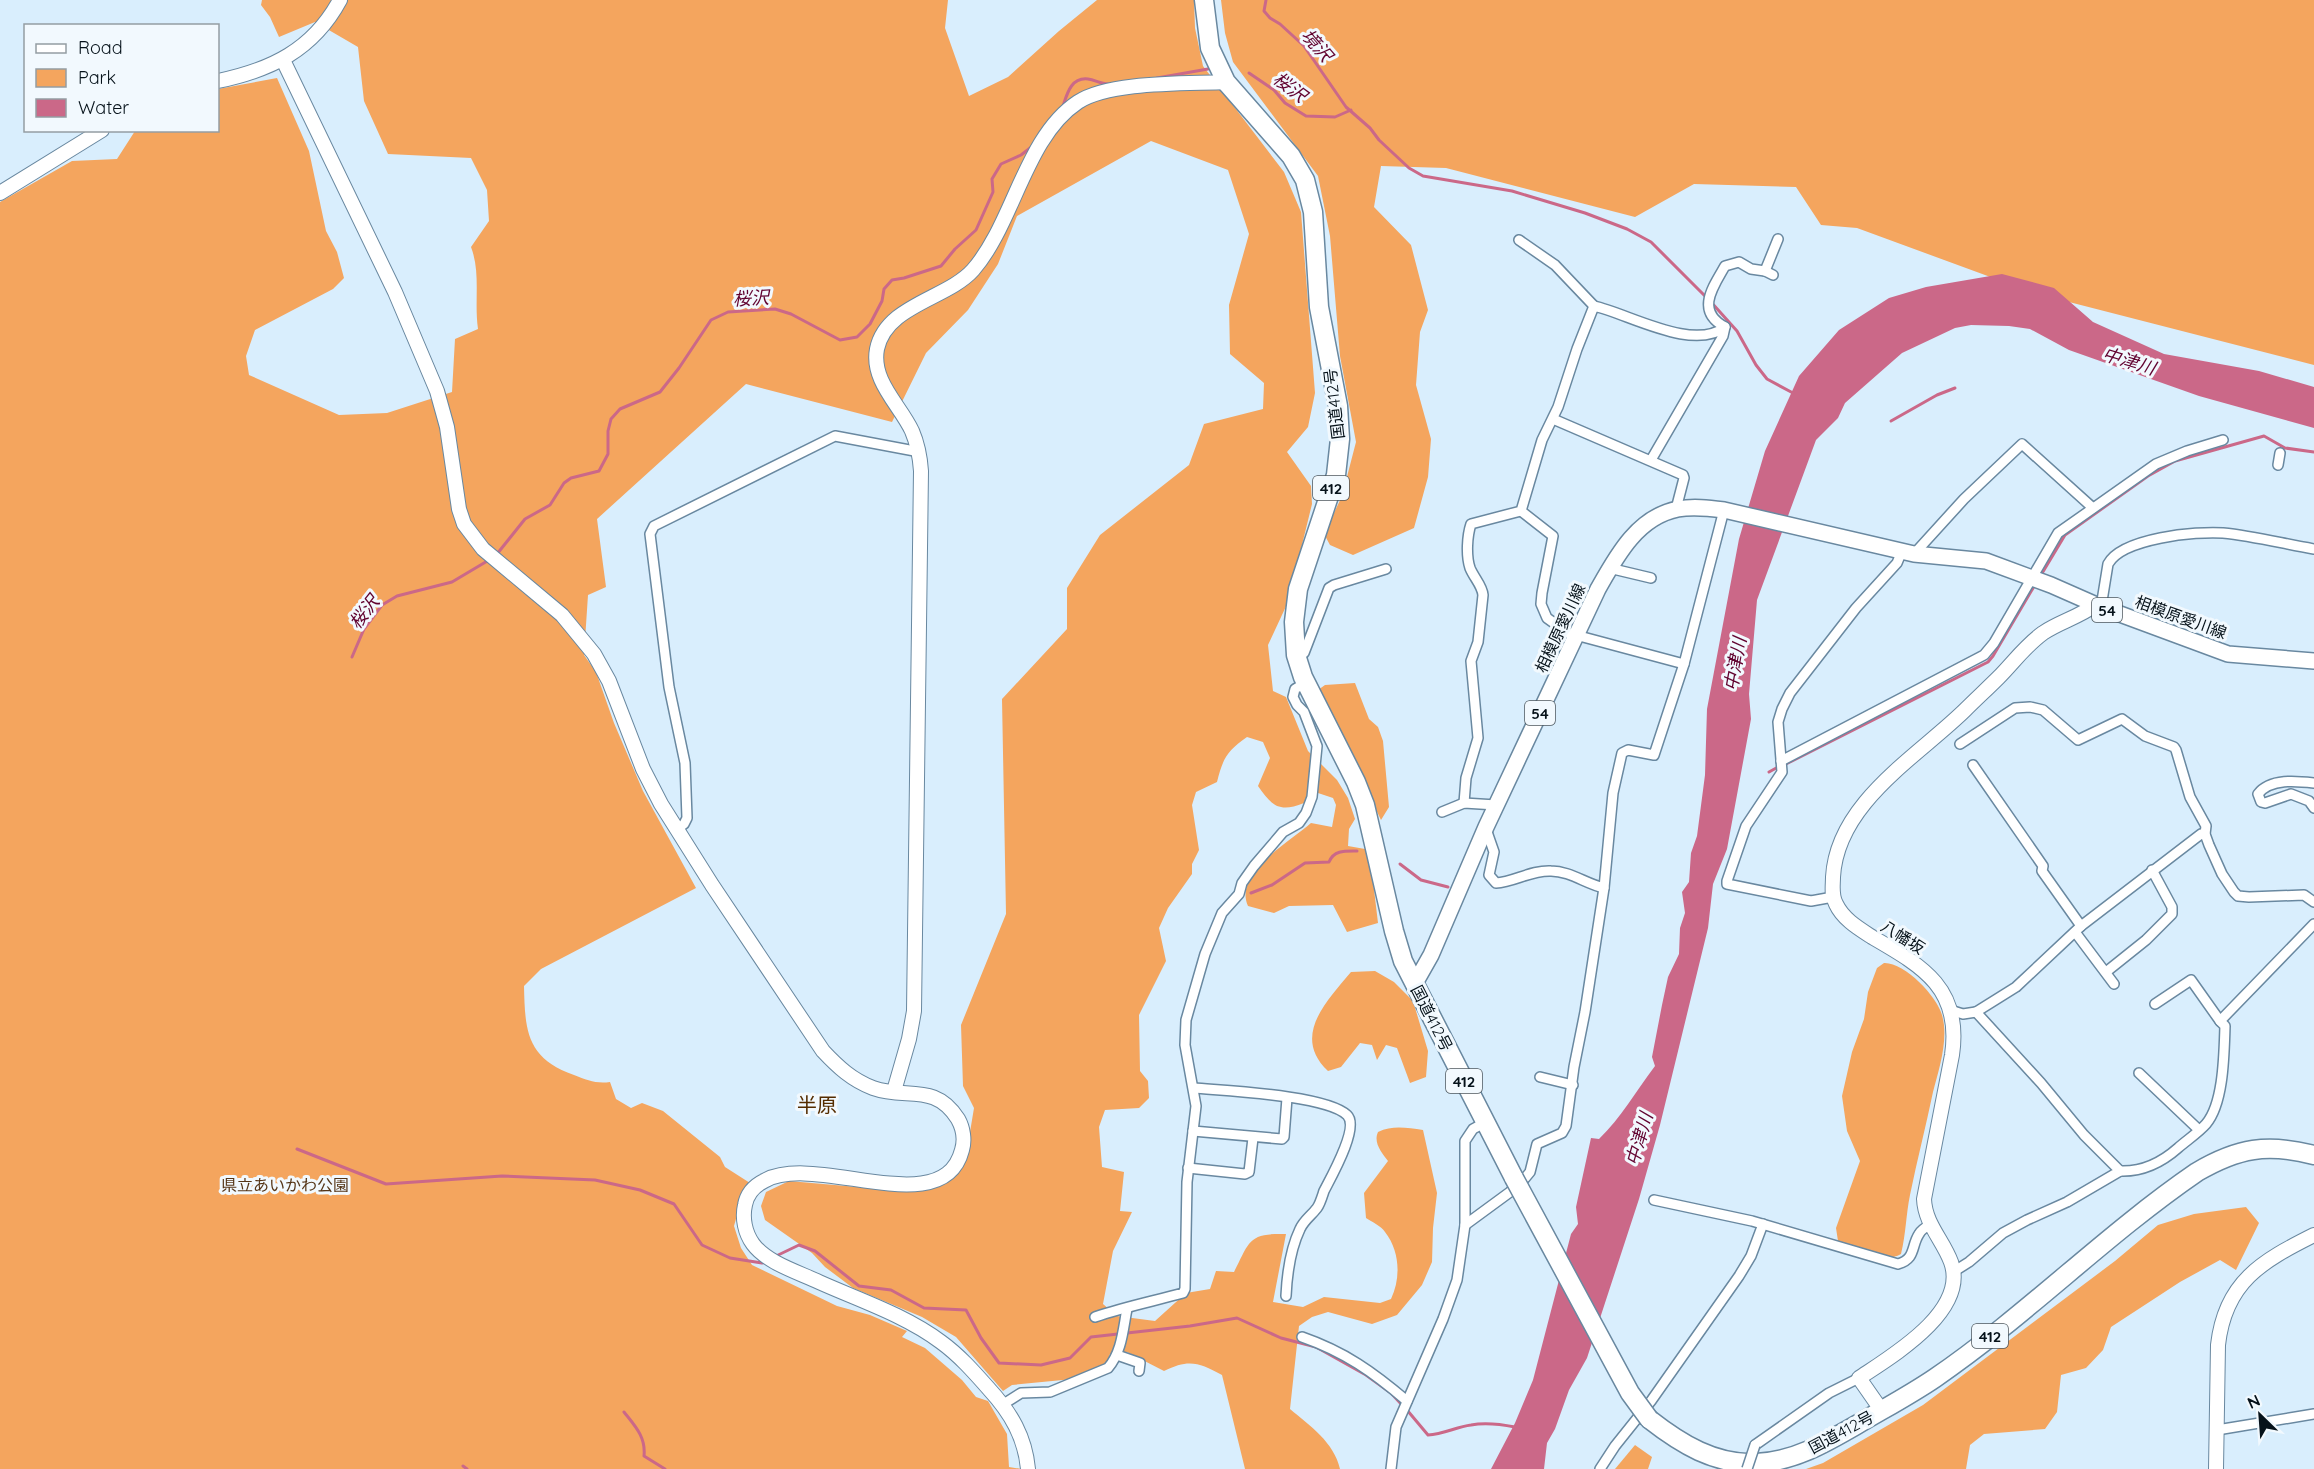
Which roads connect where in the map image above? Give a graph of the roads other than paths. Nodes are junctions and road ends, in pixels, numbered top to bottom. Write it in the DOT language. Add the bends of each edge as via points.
graph roads {
  1 [pos="340,0"];
  2 [pos="1204,0"];
  3 [pos="283,60"];
  4 [pos="219,81"];
  5 [pos="1226,82"];
  6 [pos="99,132"];
  7 [pos="0,193"];
  8 [pos="1519,240"];
  9 [pos="1785,248"];
  10 [pos="1594,306"];
  11 [pos="1725,327"];
  12 [pos="1553,419"];
  13 [pos="2223,440"];
  14 [pos="920,452"];
  15 [pos="2280,453"];
  16 [pos="1651,460"];
  17 [pos="2278,465"];
  18 [pos="2093,508"];
  19 [pos="1676,509"];
  20 [pos="1724,510"];
  21 [pos="1521,511"];
  22 [pos="2314,549"];
  23 [pos="1908,553"];
  24 [pos="1609,568"];
  25 [pos="1386,569"];
  26 [pos="1651,578"];
  27 [pos="2032,578"];
  28 [pos="2097,606"];
  29 [pos="1578,634"];
  30 [pos="1296,655"];
  31 [pos="2314,661"];
  32 [pos="1684,664"];
  33 [pos="1305,682"];
  34 [pos="1960,744"];
  35 [pos="1781,761"];
  36 [pos="1973,765"];
  37 [pos="2314,783"];
  38 [pos="1464,802"];
  39 [pos="1496,805"];
  40 [pos="2314,808"];
  41 [pos="1442,812"];
  42 [pos="1486,827"];
  43 [pos="676,830"];
  44 [pos="2205,834"];
  45 [pos="2152,870"];
  46 [pos="1604,888"];
  47 [pos="1833,897"];
  48 [pos="2314,902"];
  49 [pos="2314,924"];
  50 [pos="2078,929"];
  51 [pos="2106,972"];
  52 [pos="2114,984"];
  53 [pos="1414,985"];
  54 [pos="2155,1004"];
  55 [pos="1950,1010"];
  56 [pos="1976,1012"];
  57 [pos="2220,1021"];
  58 [pos="2139,1073"];
  59 [pos="1540,1077"];
  60 [pos="1572,1085"];
  61 [pos="1194,1088"];
  62 [pos="894,1091"];
  63 [pos="1287,1098"];
  64 [pos="1486,1122"];
  65 [pos="2199,1130"];
  66 [pos="1193,1131"];
  67 [pos="1253,1138"];
  68 [pos="2314,1155"];
  69 [pos="1188,1168"];
  70 [pos="2120,1171"];
  71 [pos="1654,1200"];
  72 [pos="1763,1224"];
  73 [pos="1465,1225"];
  74 [pos="1930,1225"];
  75 [pos="2314,1235"];
  76 [pos="1953,1272"];
  77 [pos="1286,1296"];
  78 [pos="1127,1309"];
  79 [pos="1095,1317"];
  80 [pos="1302,1337"];
  81 [pos="1116,1355"];
  82 [pos="1139,1371"];
  83 [pos="1859,1378"];
  84 [pos="1407,1401"];
  85 [pos="1002,1405"];
  86 [pos="1881,1411"];
  87 [pos="2314,1414"];
  88 [pos="2217,1430"];
  89 [pos="1028,1469"];
  90 [pos="1391,1469"];
  91 [pos="1600,1469"];
  92 [pos="1747,1469"];
  93 [pos="2216,1469"];
  1 -- 3 [label="street" via="315,34"];
  2 -- 5 [label="highway, 国道412号 / 412" via="1210,48"];
  3 -- 4 [label="street" via="256,72"];
  3 -- 43 [label="street" via="395,292 437,392 447,427 459,509 468,530 483,549 562,615 594,654 609,681 643,769"];
  5 -- 14 [label="street" via="1137,87 1095,94 1074,105 1049,130 990,246 972,271 956,285 898,318 881,339 877,363 881,377"];
  5 -- 30 [label="highway, 国道412号 / 412" via="1291,156 1305,180 1313,212 1319,307 1338,406 1336,475 1298,589"];
  6 -- 7 [label="street"];
  8 -- 10 [label="street" via="1555,265"];
  9 -- 11 [label="street" via="1776,243 1769,273 1736,261 1725,266 1708,303 1709,310"];
  10 -- 11 [label="street" via="1680,334 1717,333"];
  10 -- 12 [label="street"];
  11 -- 16 [label="street"];
  12 -- 16 [label="street"];
  12 -- 21 [label="street" via="1542,440"];
  13 -- 18 [label="street" via="2156,464"];
  14 -- 43 [label="street" via="835,436 654,526 650,534 669,687 685,763 687,818"];
  14 -- 62 [label="street" via="914,1011"];
  15 -- 17 [label="street"];
  16 -- 19 [label="street" via="1683,475"];
  18 -- 23 [label="street" via="2022,444"];
  18 -- 27 [label="street" via="2058,533"];
  19 -- 20 [label="main road, 相模原愛川線 / 54"];
  19 -- 24 [label="main road, 相模原愛川線 / 54" via="1636,532"];
  20 -- 23 [label="main road, 相模原愛川線 / 54"];
  20 -- 32 [label="street"];
  21 -- 29 [label="street" via="1553,536 1542,593 1543,612 1555,626"];
  21 -- 38 [label="street" via="1472,524 1468,534 1470,567 1483,595 1478,642 1471,661 1478,738 1466,778"];
  22 -- 28 [label="street" via="2220,533 2143,541 2111,557"];
  23 -- 27 [label="main road, 相模原愛川線 / 54" via="1986,561"];
  23 -- 35 [label="street" via="1856,608 1790,693 1778,722"];
  24 -- 26 [label="street"];
  24 -- 29 [label="main road, 相模原愛川線 / 54"];
  25 -- 30 [label="street" via="1329,588 1304,653"];
  27 -- 28 [label="main road, 相模原愛川線 / 54"];
  27 -- 35 [label="street" via="1984,655"];
  28 -- 31 [label="main road, 相模原愛川線 / 54" via="2228,654"];
  28 -- 47 [label="street" via="2056,625 2029,644 1967,708 1862,805 1838,853"];
  29 -- 32 [label="street"];
  29 -- 39 [label="main road, 相模原愛川線 / 54"];
  30 -- 33 [label="highway, 国道412号 / 412"];
  32 -- 46 [label="street" via="1654,755 1628,750 1622,753 1613,794"];
  33 -- 53 [label="highway, 国道412号 / 412" via="1365,805 1394,931"];
  33 -- 61 [label="street" via="1294,689 1293,697 1304,712 1317,746 1312,797 1299,823 1283,832 1242,883 1239,894 1222,913 1205,954 1184,1033"];
  34 -- 44 [label="street" via="2016,708 2043,710 2078,741 2122,719 2145,736 2174,747 2190,796 2206,826"];
  35 -- 47 [label="street" via="1782,772 1746,826 1727,884 1812,901"];
  36 -- 50 [label="street" via="2043,866 2042,871"];
  37 -- 40 [label="street" via="2282,782 2258,794 2265,803 2291,794 2309,801"];
  38 -- 39 [label="street"];
  38 -- 41 [label="street"];
  39 -- 42 [label="main road, 相模原愛川線 / 54"];
  42 -- 46 [label="street" via="1494,852 1489,875 1496,883 1550,871"];
  42 -- 53 [label="main road, 相模原愛川線 / 54" via="1431,955"];
  43 -- 62 [label="street" via="822,1051 841,1071 876,1089"];
  44 -- 45 [label="street"];
  44 -- 48 [label="street" via="2222,874 2238,896 2304,894"];
  45 -- 50 [label="street"];
  45 -- 51 [label="street" via="2172,907 2172,915"];
  46 -- 60 [label="street"];
  47 -- 55 [label="street, 八幡坂" via="1850,922 1918,964 1939,987"];
  49 -- 57 [label="street"];
  50 -- 51 [label="street"];
  50 -- 56 [label="street" via="2016,987"];
  51 -- 52 [label="street"];
  53 -- 64 [label="highway, 国道412号 / 412"];
  54 -- 57 [label="street" via="2191,980"];
  55 -- 56 [label="street"];
  55 -- 74 [label="street" via="1954,1046 1924,1199"];
  56 -- 70 [label="street"];
  57 -- 65 [label="street" via="2225,1026 2222,1077 2209,1120"];
  58 -- 65 [label="street"];
  59 -- 60 [label="street"];
  60 -- 73 [label="street" via="1564,1130 1537,1144 1525,1178"];
  61 -- 63 [label="street"];
  61 -- 66 [label="street"];
  62 -- 85 [label="street" via="926,1094 953,1111 960,1123 962,1149 957,1163 946,1175 923,1185 807,1172 769,1177 757,1185 745,1204 746,1230 753,1244 771,1259 931,1335 962,1359"];
  63 -- 67 [label="street" via="1284,1137"];
  63 -- 77 [label="street" via="1325,1105 1349,1119 1339,1165 1317,1208 1299,1230 1288,1266"];
  64 -- 73 [label="street" via="1473,1129 1465,1140"];
  64 -- 86 [label="highway, 国道412号 / 412, bridge" via="1630,1393 1649,1419 1670,1435 1719,1459 1755,1463 1808,1451"];
  65 -- 70 [label="street" via="2159,1163"];
  66 -- 67 [label="street"];
  66 -- 69 [label="street"];
  67 -- 69 [label="street" via="1250,1172"];
  68 -- 86 [label="highway, 国道412号 / 412" via="2262,1147 2204,1168 1985,1341"];
  69 -- 78 [label="street" via="1185,1290"];
  70 -- 76 [label="street" via="2003,1233"];
  71 -- 72 [label="street"];
  72 -- 74 [label="street" via="1898,1264 1912,1256 1917,1235"];
  72 -- 91 [label="street" via="1739,1276"];
  73 -- 84 [label="street" via="1457,1280"];
  74 -- 76 [label="street"];
  75 -- 88 [label="street" via="2261,1264 2234,1296 2219,1334"];
  76 -- 83 [label="street" via="1947,1299 1926,1329"];
  78 -- 79 [label="street"];
  78 -- 81 [label="street"];
  80 -- 84 [label="street" via="1370,1369"];
  81 -- 82 [label="street" via="1140,1363"];
  81 -- 85 [label="street" via="1102,1372 1050,1392 1021,1393"];
  83 -- 86 [label="street"];
  83 -- 92 [label="street, bridge" via="1829,1393 1755,1445"];
  84 -- 90 [label="street" via="1396,1427"];
  85 -- 89 [label="street" via="1018,1428"];
  87 -- 88 [label="street"];
  88 -- 93 [label="street"];
}
